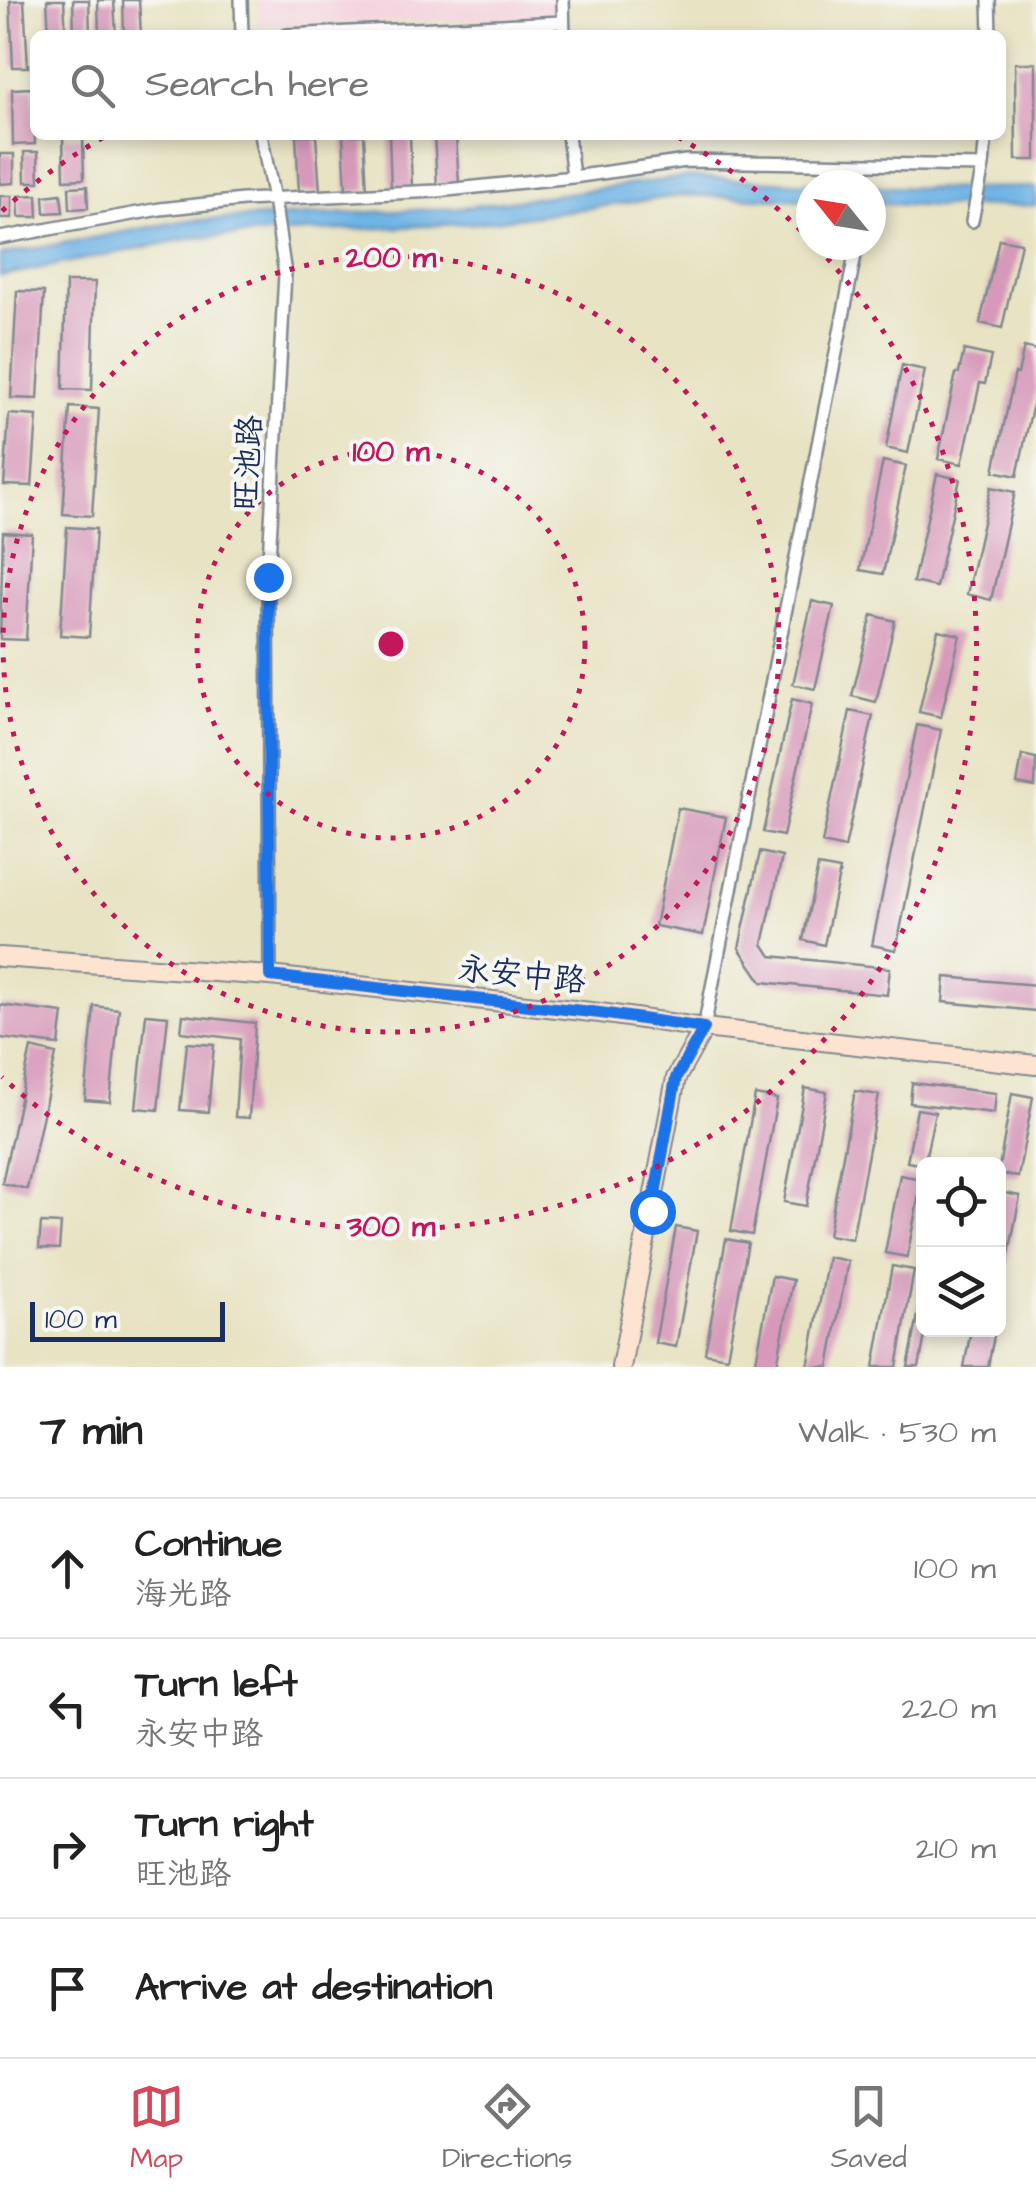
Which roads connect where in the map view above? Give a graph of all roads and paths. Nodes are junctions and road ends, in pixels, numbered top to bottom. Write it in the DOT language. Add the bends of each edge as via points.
graph roads {
  1 [pos="242,0"];
  2 [pos="563,0"];
  3 [pos="989,0"];
  4 [pos="564,28"];
  5 [pos="242,30"];
  6 [pos="485,30"];
  7 [pos="990,30"];
  8 [pos="262,140"];
  9 [pos="569,140"];
  10 [pos="985,140"];
  11 [pos="982,170"];
  12 [pos="573,177"];
  13 [pos="274,198"];
  14 [pos="973,218"];
  15 [pos="0,238"];
  16 [pos="855,260"];
  17 [pos="0,958"];
  18 [pos="270,976"];
  19 [pos="704,1028"];
  20 [pos="1036,1065"];
  21 [pos="621,1367"];
  1 -- 5 [label="street"];
  2 -- 4 [label="street"];
  3 -- 7 [label="street"];
  4 -- 6 [label="street"];
  8 -- 13 [label="street, 旺池路"];
  9 -- 12 [label="street"];
  10 -- 11 [label="street"];
  11 -- 12 [label="street" via="686,161"];
  11 -- 14 [label="street"];
  12 -- 13 [label="street"];
  13 -- 15 [label="street" via="160,209"];
  13 -- 18 [label="street, 旺池路" via="285,274 268,577"];
  16 -- 19 [label="street"];
  17 -- 18 [label="street, 永安中路"];
  18 -- 19 [label="street, 永安中路"];
  19 -- 20 [label="street, 永安中路"];
  19 -- 21 [label="street" via="676,1078"];
}
